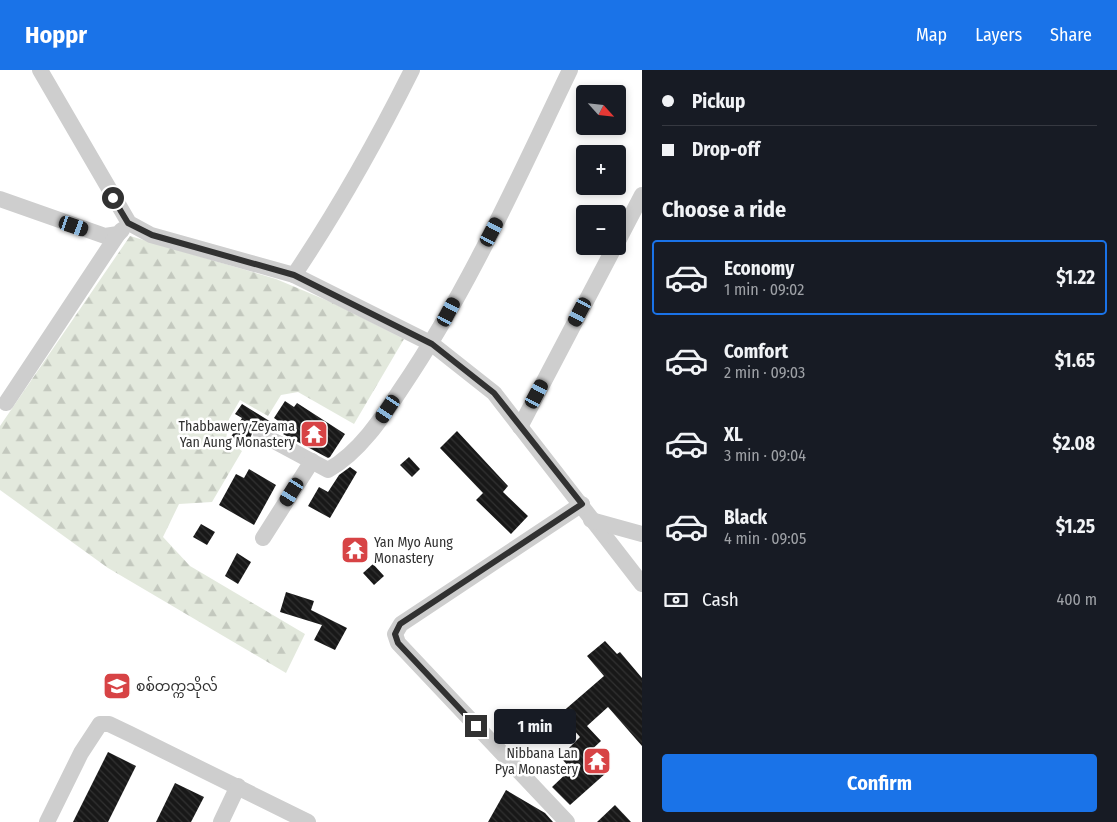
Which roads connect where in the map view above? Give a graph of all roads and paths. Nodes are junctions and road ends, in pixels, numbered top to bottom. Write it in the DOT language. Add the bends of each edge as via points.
graph roads {
  1 [pos="40,70"];
  2 [pos="412,70"];
  3 [pos="570,70"];
  4 [pos="642,195"];
  5 [pos="0,199"];
  6 [pos="626,226"];
  7 [pos="123,229"];
  8 [pos="610,255"];
  9 [pos="294,275"];
  10 [pos="432,344"];
  11 [pos="6,403"];
  12 [pos="520,427"];
  13 [pos="261,434"];
  14 [pos="312,461"];
  15 [pos="582,504"];
  16 [pos="591,520"];
  17 [pos="642,534"];
  18 [pos="263,538"];
  19 [pos="642,584"];
  20 [pos="238,786"];
  21 [pos="48,822"];
  22 [pos="221,822"];
  23 [pos="308,822"];
  24 [pos="567,822"];
  1 -- 7 [label="street"];
  2 -- 9 [label="street" via="369,154"];
  3 -- 10 [label="street" via="500,216"];
  4 -- 6 [label="street"];
  5 -- 7 [label="street" via="105,236"];
  7 -- 9 [label="street"];
  7 -- 11 [label="street"];
  8 -- 12 [label="street"];
  9 -- 10 [label="street"];
  10 -- 12 [label="street" via="494,393"];
  10 -- 14 [label="street" via="377,425 337,465 328,470"];
  12 -- 15 [label="street"];
  13 -- 14 [label="street"];
  14 -- 18 [label="street"];
  15 -- 16 [label="street"];
  15 -- 24 [label="street" via="400,624 395,634 398,643"];
  16 -- 17 [label="street"];
  16 -- 19 [label="street"];
  20 -- 21 [label="street" via="109,724 100,724 81,753"];
  20 -- 22 [label="street"];
  20 -- 23 [label="street"];
}
